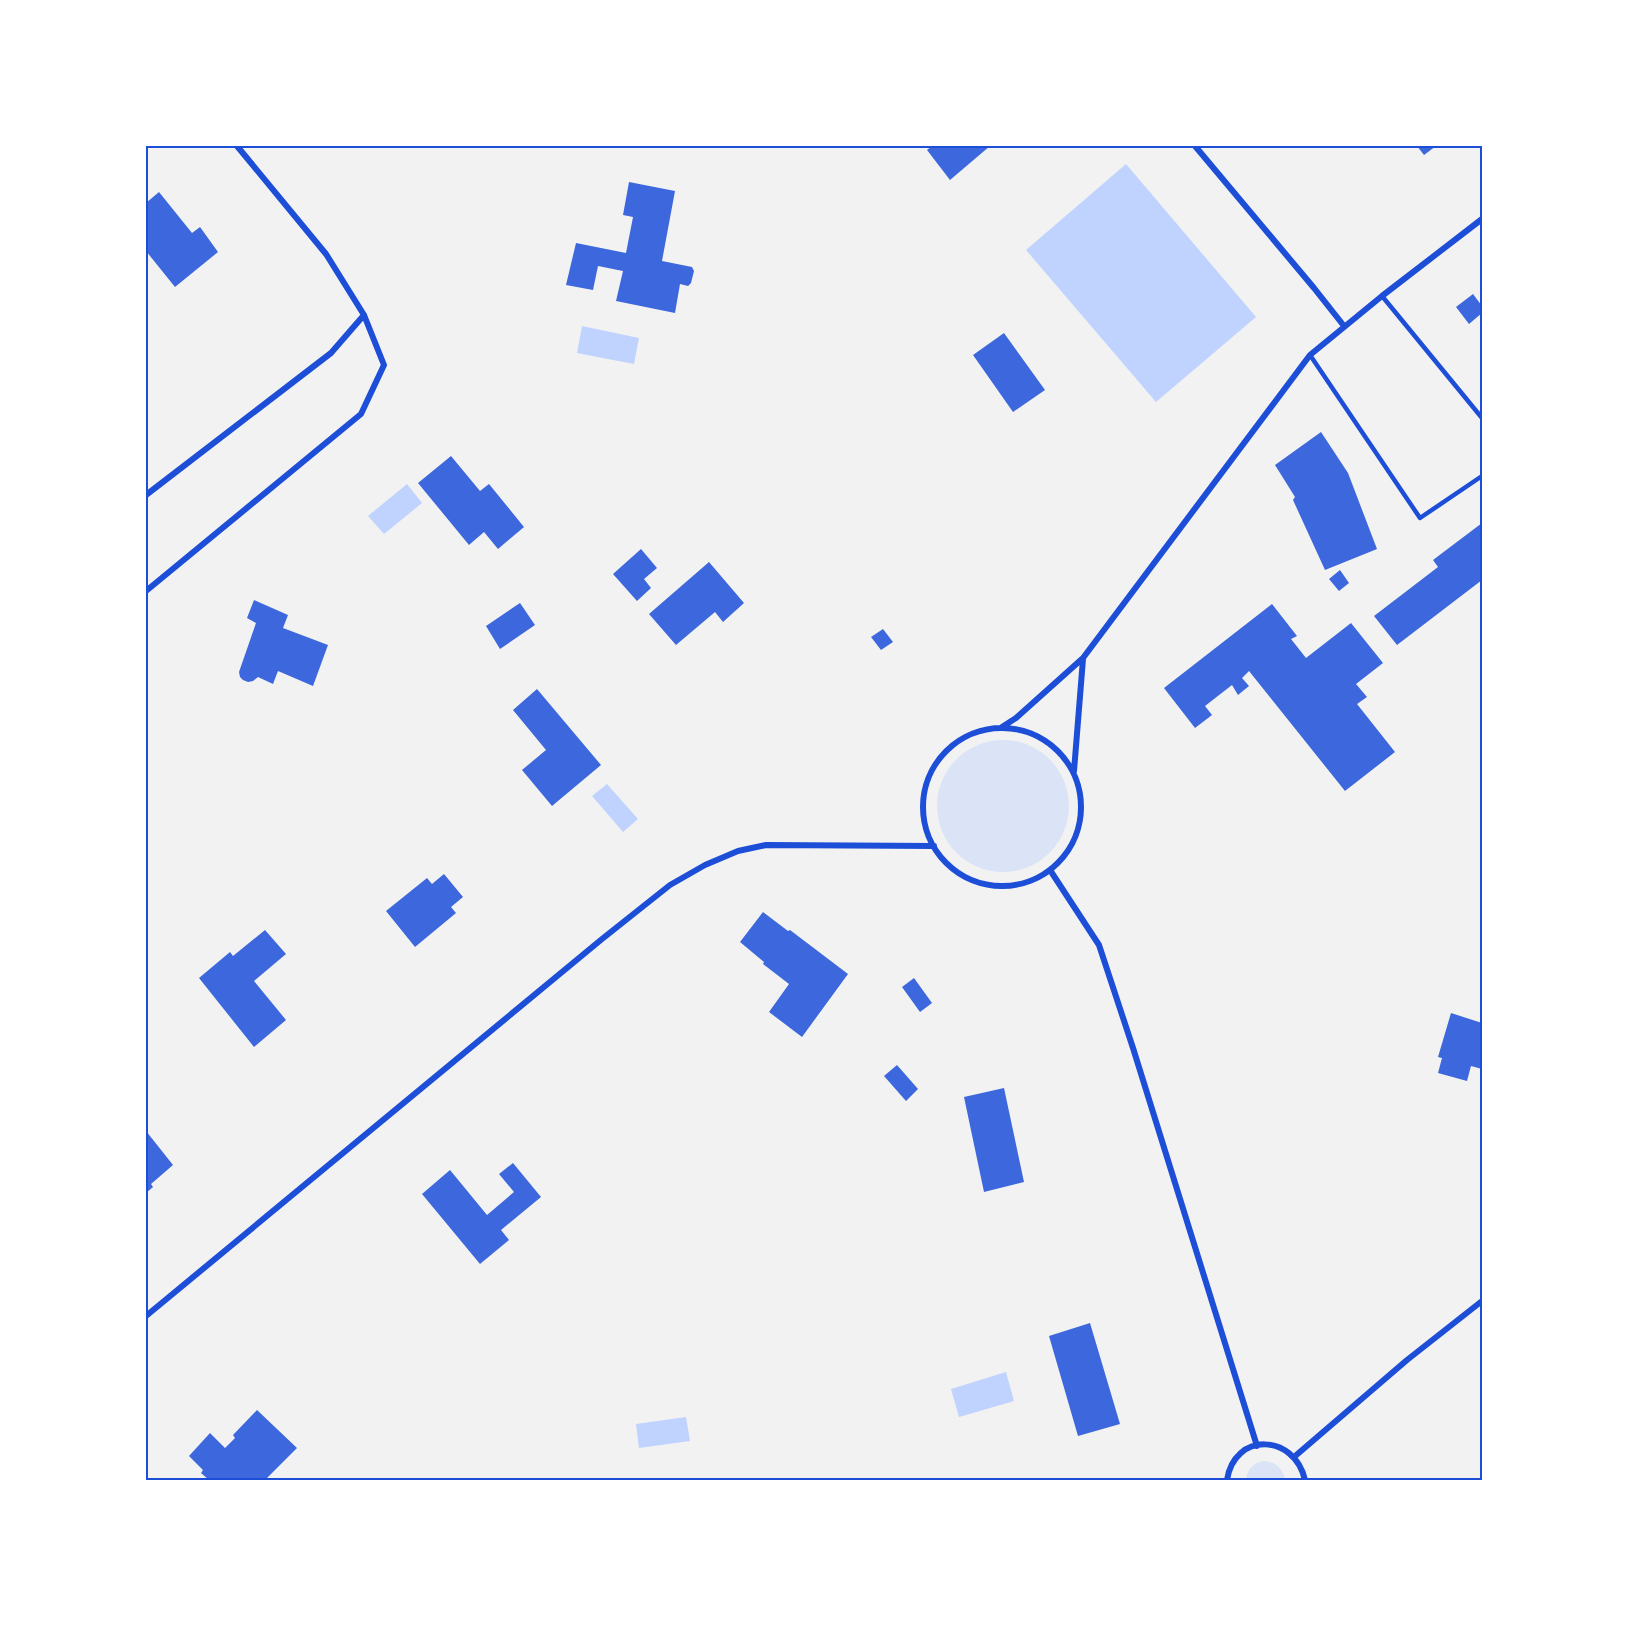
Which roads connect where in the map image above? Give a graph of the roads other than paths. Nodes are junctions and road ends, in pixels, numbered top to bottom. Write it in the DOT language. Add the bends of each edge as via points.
graph roads {
  1 [pos="237,146"];
  2 [pos="1195,146"];
  3 [pos="1482,219"];
  4 [pos="1382,296"];
  5 [pos="364,315"];
  6 [pos="1344,326"];
  7 [pos="1310,355"];
  8 [pos="1482,418"];
  9 [pos="1482,476"];
  10 [pos="146,495"];
  11 [pos="146,591"];
  12 [pos="1083,658"];
  13 [pos="1002,727"];
  14 [pos="1074,772"];
  15 [pos="934,846"];
  16 [pos="1050,870"];
  17 [pos="1482,1301"];
  18 [pos="146,1316"];
  19 [pos="1257,1446"];
  20 [pos="1294,1457"];
  21 [pos="1227,1480"];
  22 [pos="1305,1480"];
  1 -- 5 [label="street" via="326,255"];
  2 -- 6 [label="street"];
  3 -- 4 [label="street"];
  4 -- 6 [label="street"];
  4 -- 8 [label="lane"];
  5 -- 10 [label="street" via="331,353"];
  5 -- 11 [label="street" via="384,365 361,414"];
  6 -- 7 [label="street"];
  7 -- 9 [label="lane" via="1420,518"];
  7 -- 12 [label="street"];
  12 -- 13 [label="street"];
  12 -- 14 [label="street"];
  13 -- 14 [label="street" via="1024,730 1044,739 1061,753"];
  13 -- 15 [label="street" via="979,731 957,741 934,767 923,801 925,824"];
  14 -- 16 [label="street" via="1082,797 1080,825 1069,850"];
  15 -- 16 [label="street" via="951,867 974,880 1000,886 1027,882"];
  15 -- 18 [label="street" via="766,845 738,851 670,885"];
  16 -- 19 [label="street" via="1099,945"];
  17 -- 20 [label="street"];
  19 -- 20 [label="street" via="1270,1444"];
  19 -- 21 [label="street" via="1235,1459"];
  20 -- 22 [label="street"];
}
